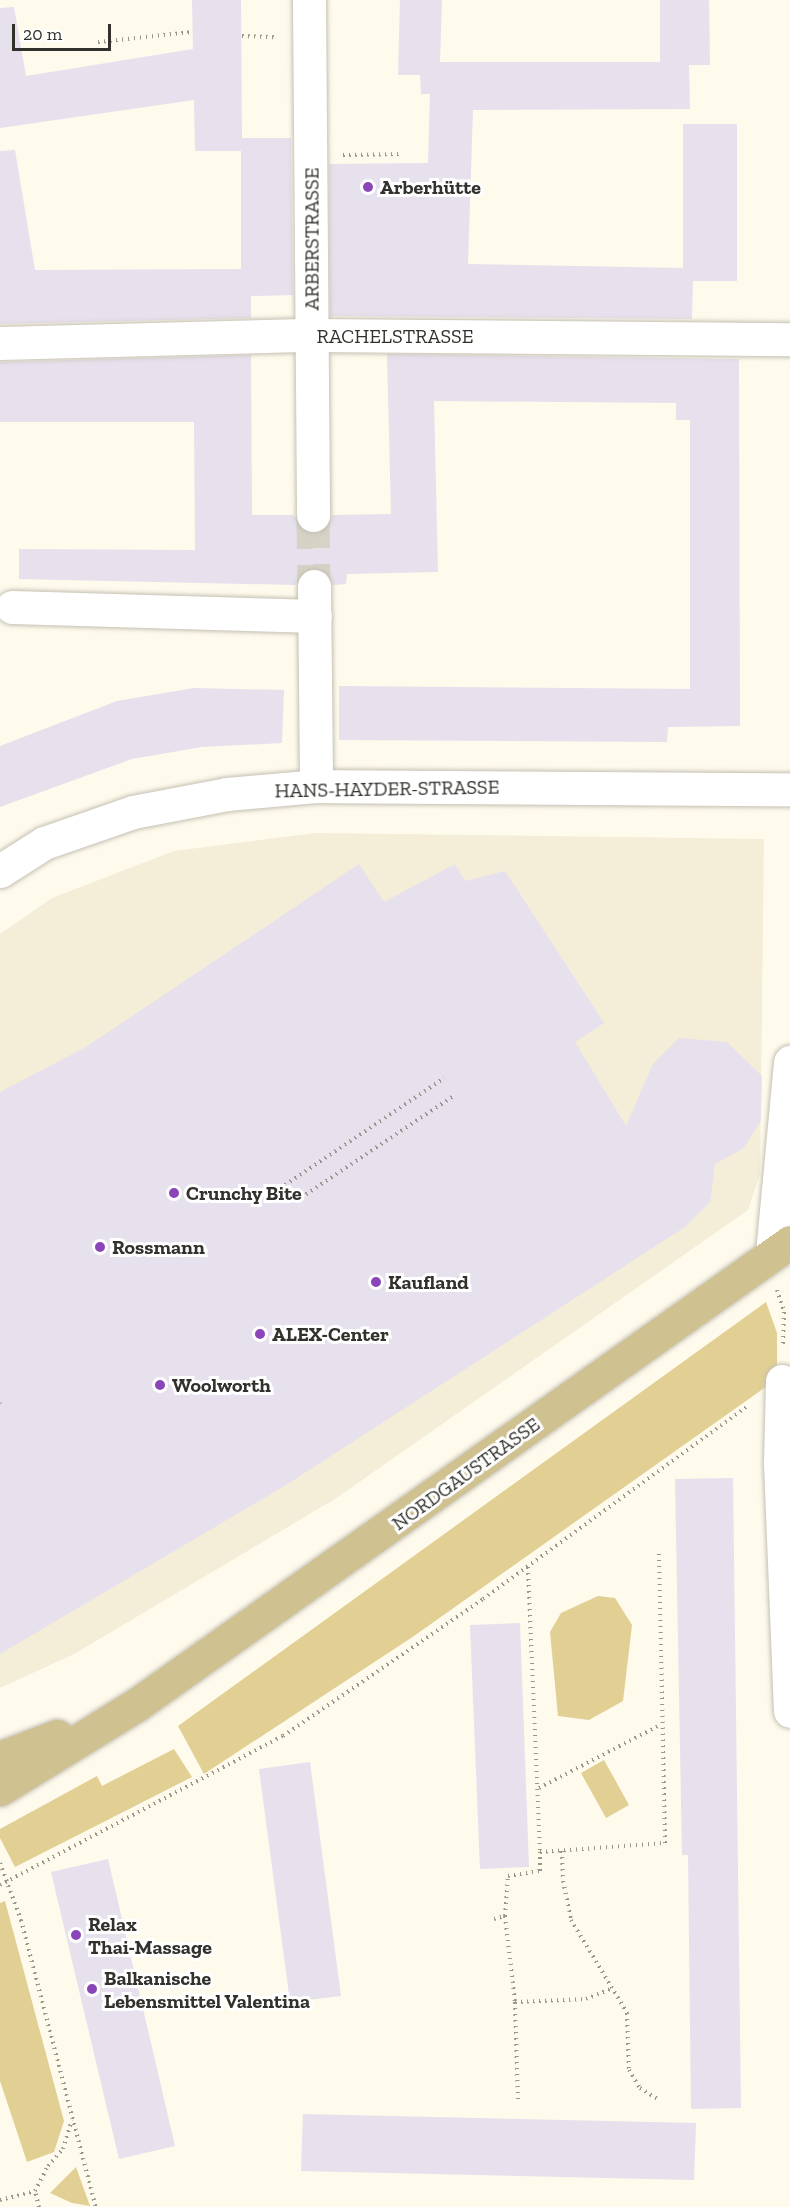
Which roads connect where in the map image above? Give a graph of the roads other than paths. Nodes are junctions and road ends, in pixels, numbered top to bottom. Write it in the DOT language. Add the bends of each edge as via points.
graph roads {
  1 [pos="309,0"];
  2 [pos="312,335"];
  3 [pos="790,339"];
  4 [pos="0,343"];
  5 [pos="314,515"];
  6 [pos="12,607"];
  7 [pos="316,786"];
  8 [pos="790,789"];
  9 [pos="0,871"];
  10 [pos="789,1084"];
  11 [pos="776,1251"];
  12 [pos="782,1382"];
  13 [pos="785,1464"];
  14 [pos="139,1703"];
  15 [pos="790,1711"];
  16 [pos="0,1758"];
  17 [pos="0,1789"];
  1 -- 2 [label="street, ARBERSTRASSE"];
  2 -- 3 [label="street, RACHELSTRASSE"];
  2 -- 4 [label="street, RACHELSTRASSE"];
  2 -- 5 [label="street, ARBERSTRASSE"];
  6 -- 7 [label="street" via="315,601"];
  7 -- 8 [label="street, HANS-HAYDER-STRASSE"];
  7 -- 9 [label="street, HANS-HAYDER-STRASSE" via="228,794 133,812 44,843"];
  10 -- 11 [label="street"];
  11 -- 14 [label="main road, NORDGAUSTRASSE"];
  12 -- 13 [label="street"];
  13 -- 15 [label="street"];
  14 -- 16 [label="main road, NORDGAUSTRASSE"];
  14 -- 17 [label="main road, NORDGAUSTRASSE"];
}
